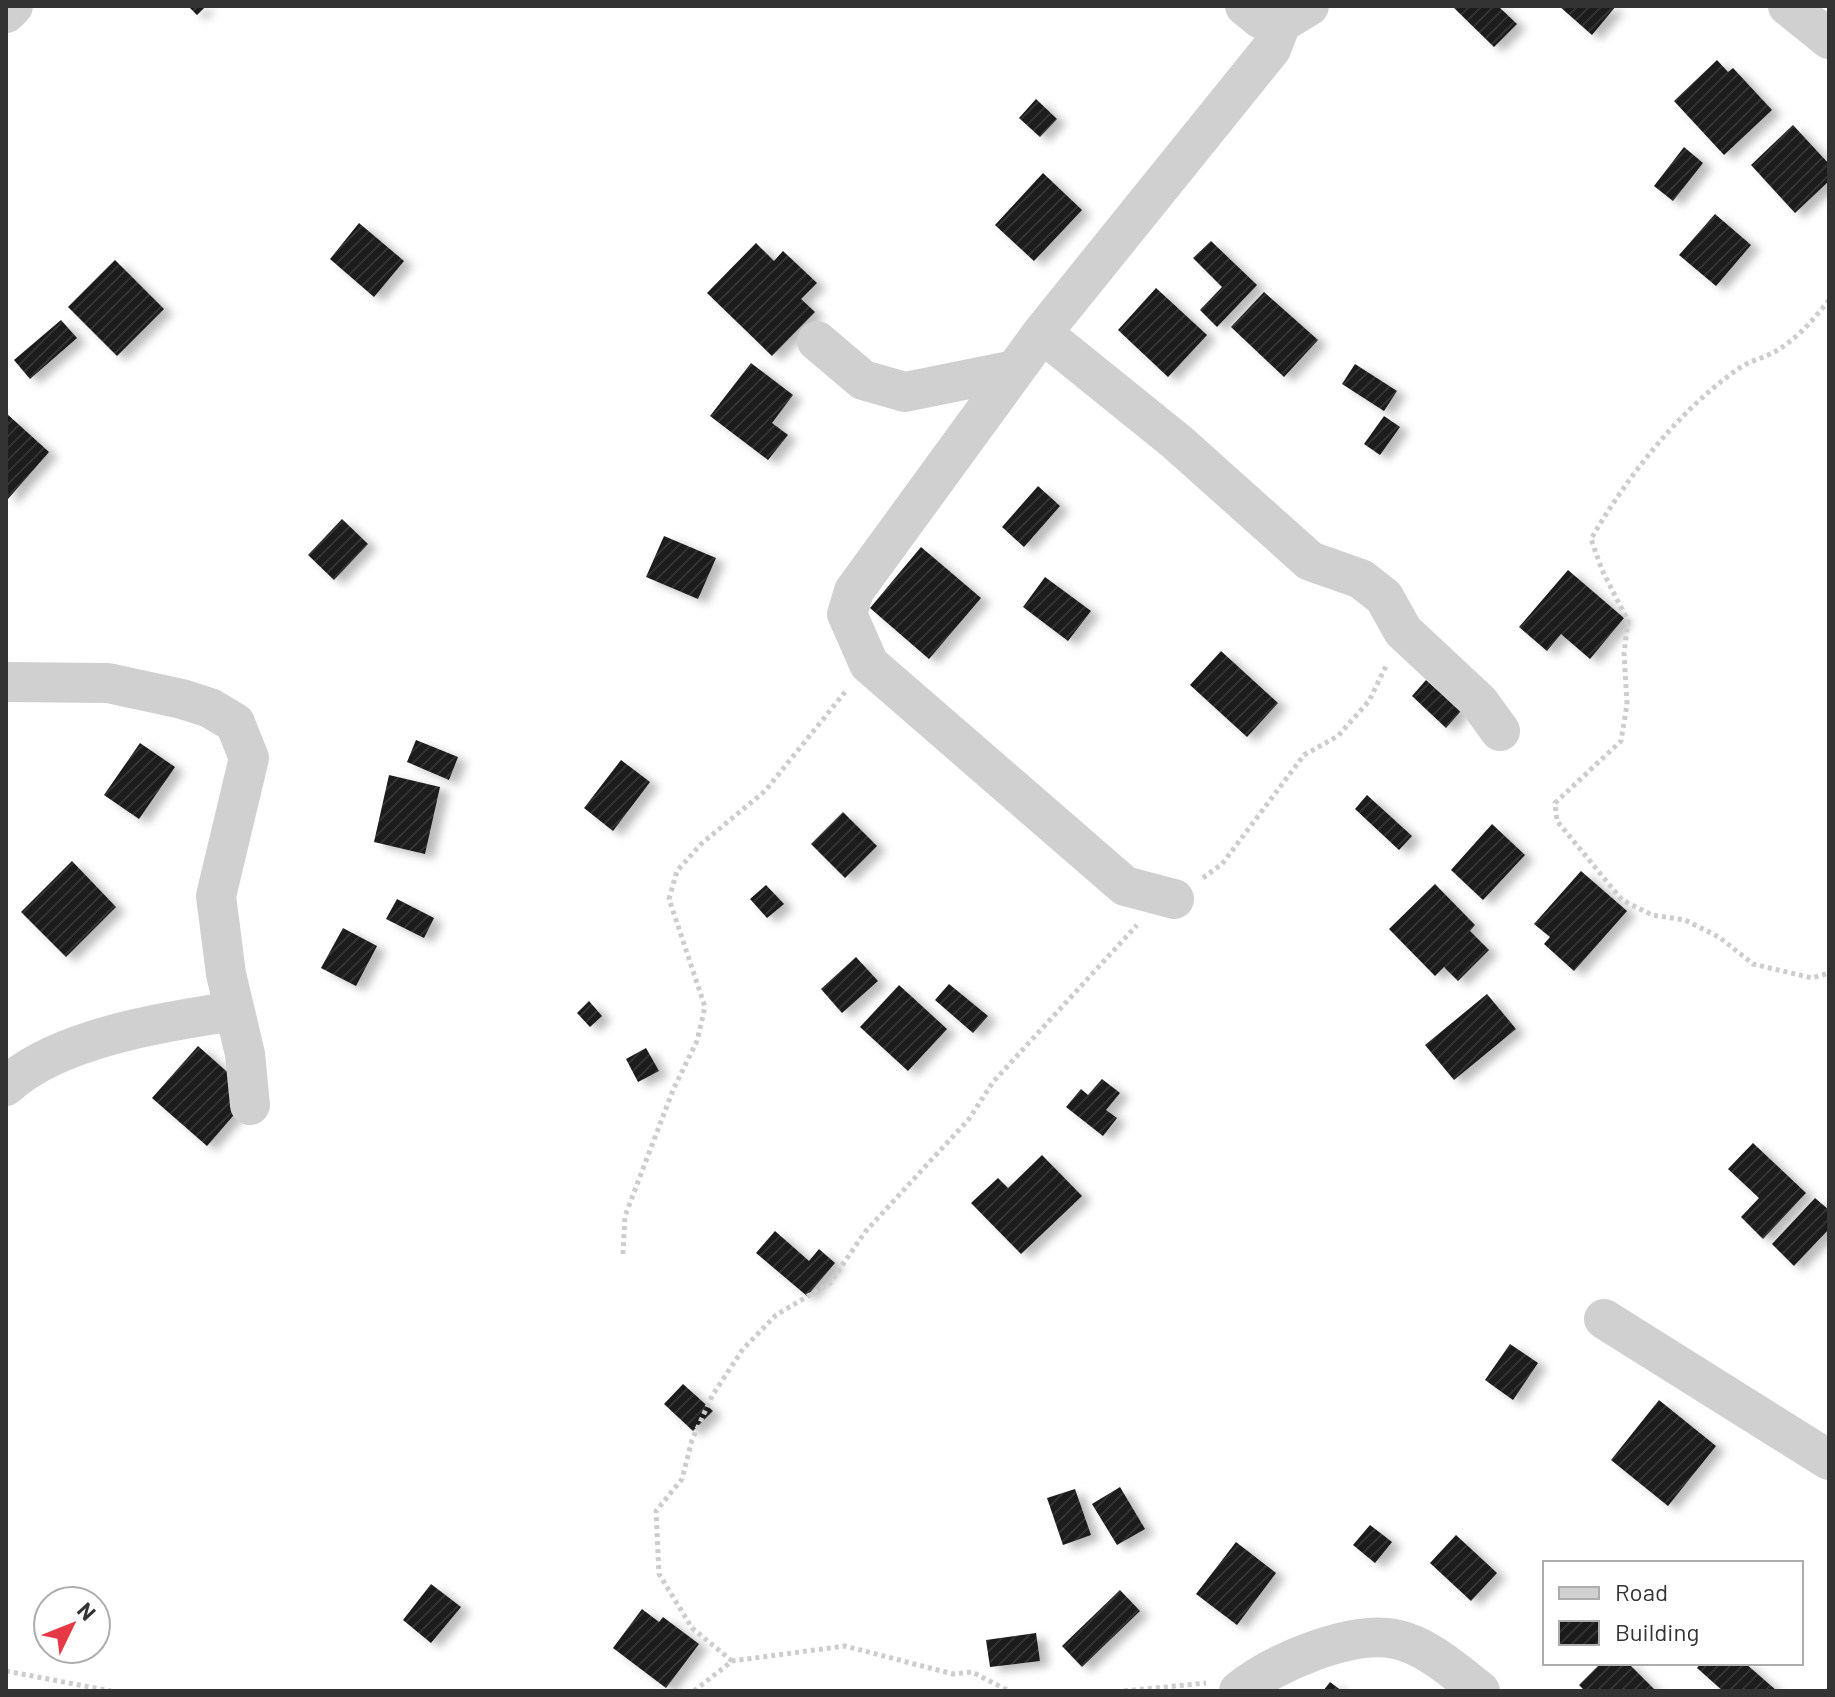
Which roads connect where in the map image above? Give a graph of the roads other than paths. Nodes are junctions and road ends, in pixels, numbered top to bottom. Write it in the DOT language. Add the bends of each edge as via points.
graph roads {
  1 [pos="13,6"];
  2 [pos="1245,6"];
  3 [pos="1788,6"];
  4 [pos="6,13"];
  5 [pos="1295,14"];
  6 [pos="1829,39"];
  7 [pos="1042,333"];
  8 [pos="817,341"];
  9 [pos="1014,370"];
  10 [pos="6,682"];
  11 [pos="1500,731"];
  12 [pos="1174,899"];
  13 [pos="235,1011"];
  14 [pos="6,1086"];
  15 [pos="250,1105"];
  16 [pos="1604,1319"];
  17 [pos="1829,1460"];
  18 [pos="1246,1686"];
  19 [pos="1480,1691"];
  1 -- 4 [label="street"];
  2 -- 5 [label="street" via="1261,19"];
  3 -- 6 [label="street"];
  5 -- 7 [label="street"];
  7 -- 9 [label="street"];
  7 -- 11 [label="street" via="1177,442 1310,561 1361,579 1384,597 1403,631 1479,702"];
  8 -- 9 [label="street" via="863,380 905,392"];
  9 -- 12 [label="street" via="854,591 847,614 869,664 1125,886"];
  10 -- 13 [label="street" via="108,683 182,699 235,723 249,758 216,896"];
  13 -- 14 [label="street" via="139,1027 54,1056"];
  13 -- 15 [label="street"];
  16 -- 17 [label="street"];
  18 -- 19 [label="street" via="1295,1659 1370,1636 1399,1639"];
}
